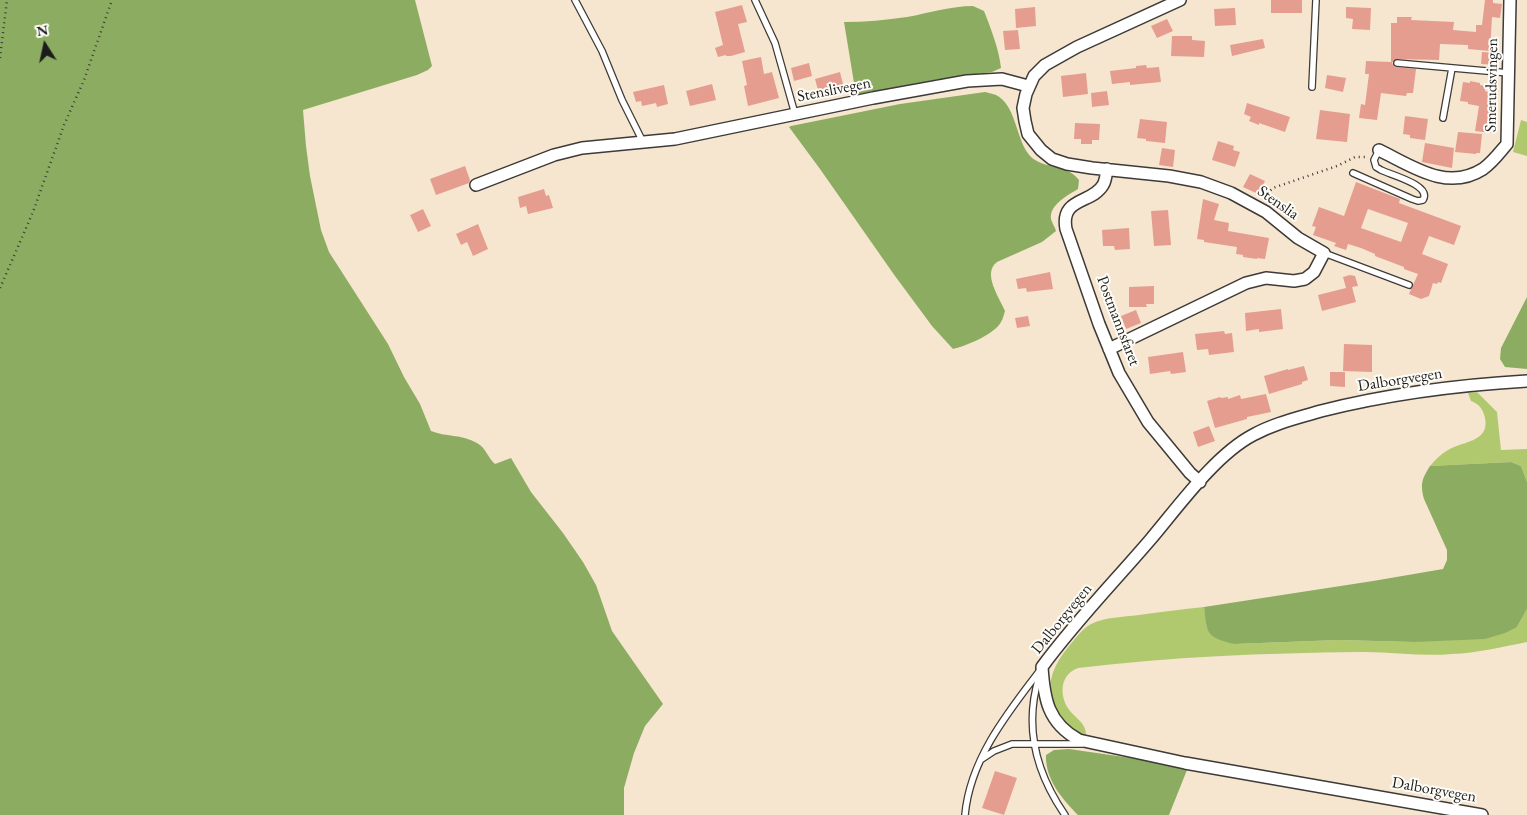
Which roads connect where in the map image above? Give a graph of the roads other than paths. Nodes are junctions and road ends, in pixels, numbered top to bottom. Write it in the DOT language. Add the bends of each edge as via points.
graph roads {
  1 [pos="575,0"];
  2 [pos="755,0"];
  3 [pos="1180,0"];
  4 [pos="1316,0"];
  5 [pos="1510,0"];
  6 [pos="1397,63"];
  7 [pos="1452,68"];
  8 [pos="1509,73"];
  9 [pos="1028,86"];
  10 [pos="1312,87"];
  11 [pos="794,114"];
  12 [pos="1443,118"];
  13 [pos="643,142"];
  14 [pos="1377,154"];
  15 [pos="1107,169"];
  16 [pos="1353,173"];
  17 [pos="476,185"];
  18 [pos="1324,253"];
  19 [pos="1409,285"];
  20 [pos="1109,349"];
  21 [pos="1527,381"];
  22 [pos="1200,482"];
  23 [pos="1042,667"];
  24 [pos="1089,743"];
  25 [pos="1034,744"];
  26 [pos="981,759"];
  27 [pos="965,815"];
  28 [pos="1065,815"];
  29 [pos="1482,815"];
  1 -- 13 [label="lane"];
  2 -- 11 [label="lane" via="775,44"];
  3 -- 9 [label="street" via="1058,56 1039,71"];
  4 -- 10 [label="lane"];
  5 -- 8 [label="street, Smerudsvingen"];
  6 -- 7 [label="lane"];
  7 -- 8 [label="lane"];
  7 -- 12 [label="lane"];
  8 -- 14 [label="street, Smerudsvingen" via="1507,144 1484,168 1462,178 1447,179"];
  9 -- 11 [label="street, Stenslivegen" via="1002,79 967,81"];
  9 -- 15 [label="street, Stenslia" via="1023,108 1025,121 1028,134 1041,150 1052,159 1067,164"];
  11 -- 13 [label="street, Stenslivegen" via="690,136"];
  13 -- 17 [label="street, Stenslivegen" via="568,151"];
  14 -- 16 [label="lane" via="1374,164 1420,188 1425,198 1412,199"];
  15 -- 18 [label="street, Stenslia" via="1201,182 1236,195"];
  15 -- 20 [label="street, Postmannsfaret" via="1101,188 1072,206 1065,219 1068,236"];
  18 -- 19 [label="lane"];
  18 -- 20 [label="street" via="1318,267 1305,279 1266,278 1246,283"];
  20 -- 22 [label="street, Postmannsfaret" via="1148,422"];
  21 -- 22 [label="street, Dalborgvegen" via="1370,400 1278,423 1240,443"];
  22 -- 23 [label="street, Dalborgvegen"];
  23 -- 24 [label="street, Dalborgvegen" via="1045,696 1052,716 1065,731"];
  23 -- 25 [label="lane" via="1033,703"];
  23 -- 26 [label="lane"];
  24 -- 25 [label="lane"];
  24 -- 29 [label="street, Dalborgvegen"];
  25 -- 26 [label="lane" via="1004,747"];
  25 -- 28 [label="lane" via="1044,778"];
  26 -- 27 [label="lane" via="970,786"];
}
